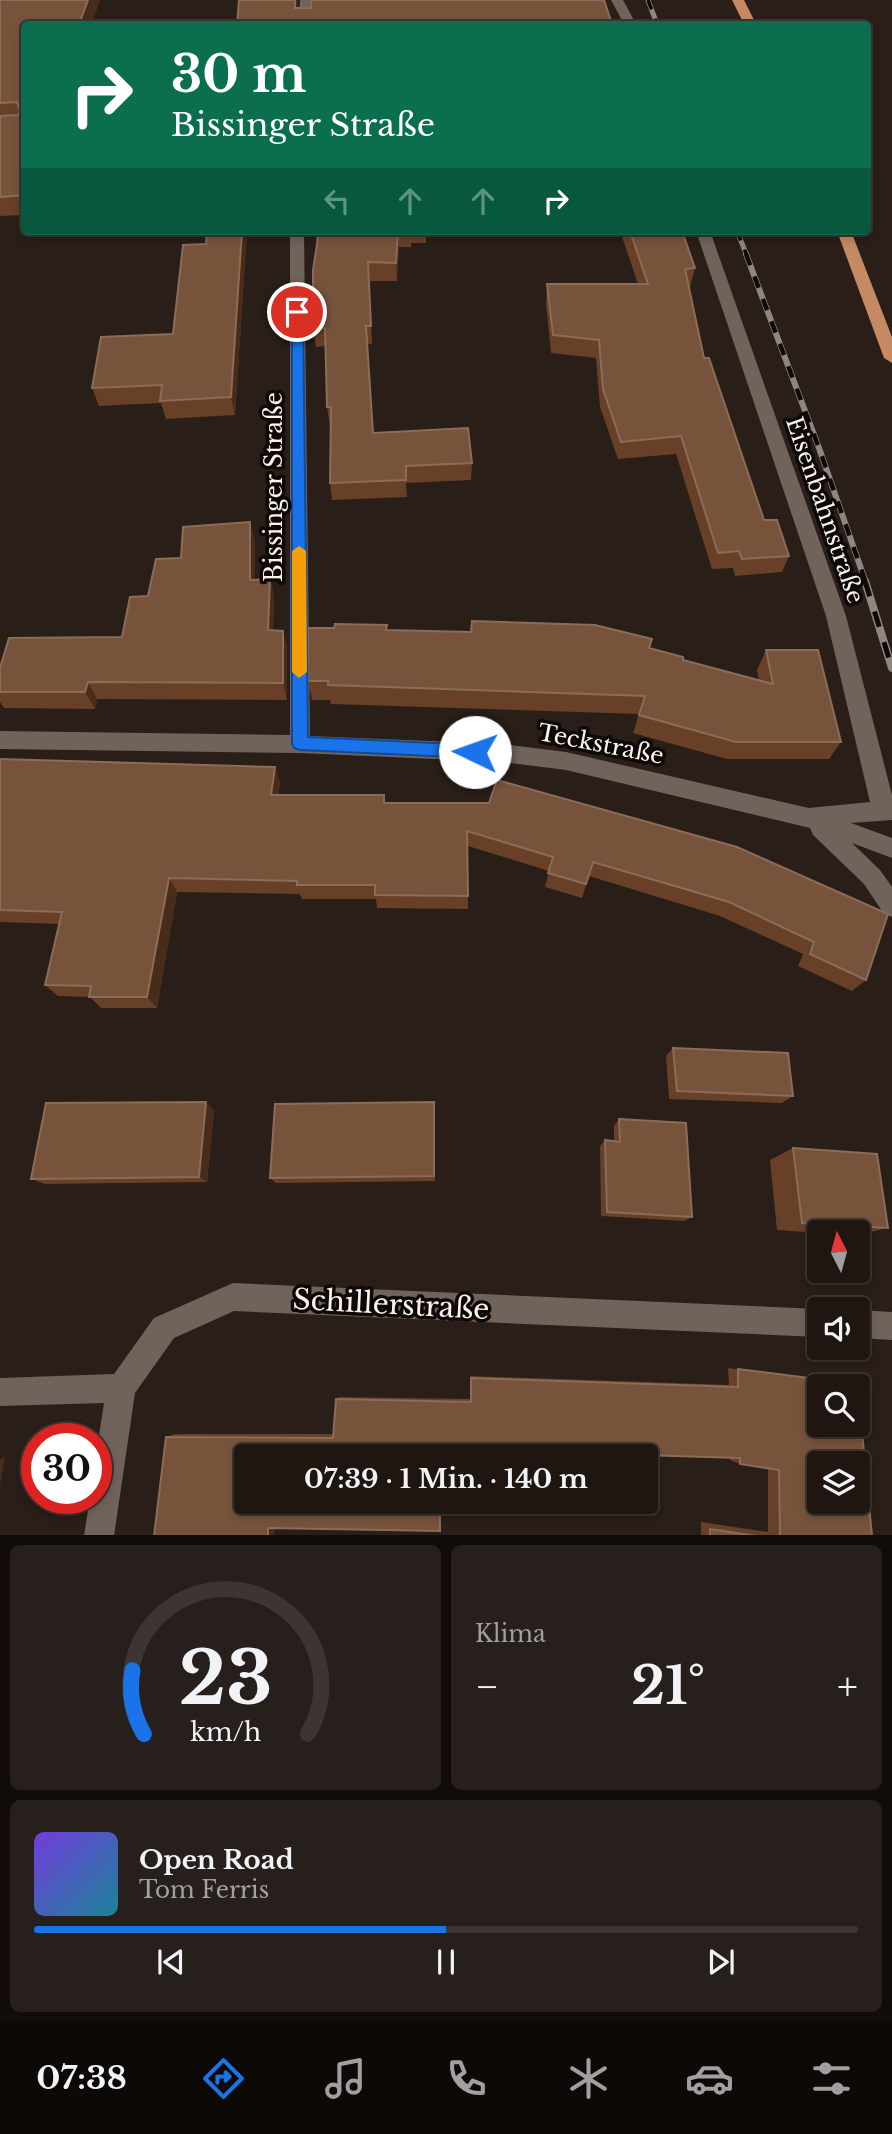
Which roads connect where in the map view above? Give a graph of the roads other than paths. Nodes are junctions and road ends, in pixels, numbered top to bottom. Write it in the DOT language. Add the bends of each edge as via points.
graph roads {
  1 [pos="306,0"];
  2 [pos="617,0"];
  3 [pos="738,0"];
  4 [pos="305,21"];
  5 [pos="628,21"];
  6 [pos="748,21"];
  7 [pos="297,235"];
  8 [pos="703,235"];
  9 [pos="846,235"];
  10 [pos="892,358"];
  11 [pos="0,740"];
  12 [pos="300,744"];
  13 [pos="889,808"];
  14 [pos="809,818"];
  15 [pos="892,848"];
  16 [pos="892,906"];
  17 [pos="807,1322"];
  18 [pos="870,1325"];
  19 [pos="892,1326"];
  20 [pos="121,1388"];
  21 [pos="0,1392"];
  22 [pos="99,1535"];
  1 -- 4 [label="street"];
  2 -- 5 [label="street"];
  3 -- 6 [label="main road"];
  7 -- 12 [label="street, Bissinger Straße"];
  8 -- 13 [label="street, Eisenbahnstraße" via="835,616 876,776"];
  9 -- 10 [label="main road"];
  11 -- 12 [label="street, Teckstraße"];
  12 -- 14 [label="street, Teckstraße" via="503,753 566,761"];
  13 -- 14 [label="street, Teckstraße"];
  14 -- 15 [label="street, Teckstraße"];
  14 -- 16 [label="street" via="872,877"];
  17 -- 20 [label="street, Schillerstraße" via="233,1297 164,1328"];
  18 -- 19 [label="street"];
  20 -- 21 [label="street"];
  20 -- 22 [label="street"];
}
